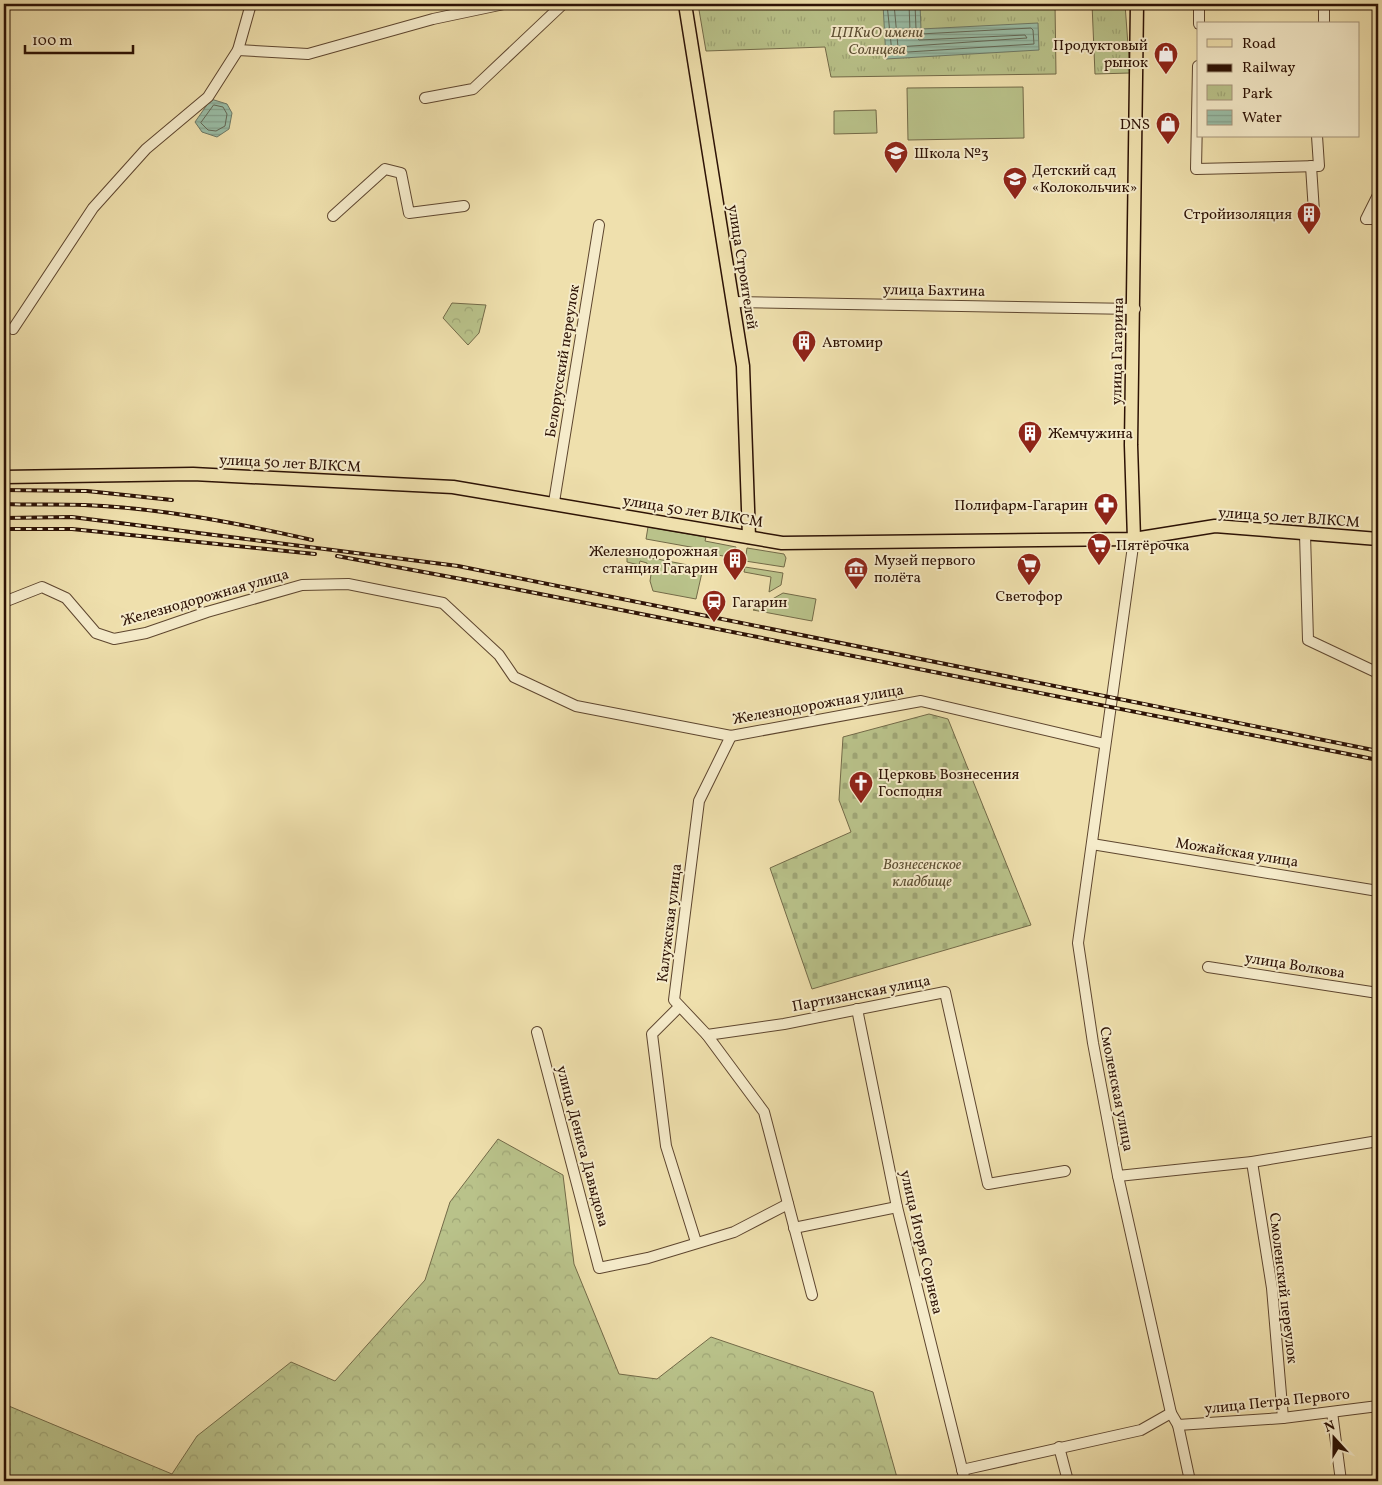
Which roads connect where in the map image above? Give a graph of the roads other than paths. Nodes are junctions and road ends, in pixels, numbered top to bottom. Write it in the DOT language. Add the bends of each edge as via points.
graph roads {
  1 [pos="10,4"];
  2 [pos="251,4"];
  3 [pos="504,4"];
  4 [pos="562,4"];
  5 [pos="686,4"];
  6 [pos="1137,4"];
  7 [pos="1199,4"];
  8 [pos="1324,4"];
  9 [pos="4,5"];
  10 [pos="1199,22"];
  11 [pos="1324,22"];
  12 [pos="238,50"];
  13 [pos="425,98"];
  14 [pos="1197,118"];
  15 [pos="1317,138"];
  16 [pos="1311,166"];
  17 [pos="1378,195"];
  18 [pos="464,206"];
  19 [pos="1314,212"];
  20 [pos="333,216"];
  21 [pos="1378,219"];
  22 [pos="598,225"];
  23 [pos="732,302"];
  24 [pos="1135,309"];
  25 [pos="13,329"];
  26 [pos="4,476"];
  27 [pos="554,502"];
  28 [pos="1305,534"];
  29 [pos="749,537"];
  30 [pos="1134,539"];
  31 [pos="1378,539"];
  32 [pos="4,602"];
  33 [pos="1378,673"];
  34 [pos="1112,696"];
  35 [pos="731,736"];
  36 [pos="1105,744"];
  37 [pos="1092,844"];
  38 [pos="1378,891"];
  39 [pos="1208,967"];
  40 [pos="1378,993"];
  41 [pos="679,1007"];
  42 [pos="857,1009"];
  43 [pos="537,1032"];
  44 [pos="707,1035"];
  45 [pos="1378,1141"];
  46 [pos="1252,1162"];
  47 [pos="1065,1171"];
  48 [pos="1118,1176"];
  49 [pos="788,1204"];
  50 [pos="897,1207"];
  51 [pos="794,1228"];
  52 [pos="696,1242"];
  53 [pos="812,1295"];
  54 [pos="1378,1406"];
  55 [pos="1332,1412"];
  56 [pos="1171,1413"];
  57 [pos="1283,1418"];
  58 [pos="1178,1425"];
  59 [pos="1059,1447"];
  60 [pos="962,1470"];
  61 [pos="965,1481"];
  62 [pos="1068,1481"];
  63 [pos="1190,1481"];
  64 [pos="1341,1481"];
  1 -- 9 [label="street"];
  2 -- 12 [label="street"];
  3 -- 12 [label="street" via="433,19 308,54"];
  4 -- 13 [label="street" via="473,89"];
  5 -- 23 [label="main road, улица Строителей"];
  6 -- 24 [label="main road, улица Гагарина"];
  7 -- 10 [label="street"];
  8 -- 11 [label="street"];
  12 -- 25 [label="street" via="208,97 146,150 93,208"];
  14 -- 16 [label="street" via="1196,169"];
  15 -- 16 [label="street" via="1319,166"];
  16 -- 19 [label="street"];
  17 -- 21 [label="street" via="1366,219"];
  18 -- 20 [label="street" via="409,213 401,173 385,169"];
  22 -- 27 [label="street, Белорусский переулок"];
  23 -- 24 [label="street, улица Бахтина"];
  23 -- 29 [label="main road, улица Строителей" via="743,366"];
  24 -- 30 [label="main road, улица Гагарина" via="1131,445"];
  26 -- 27 [label="main road, улица 50 лет ВЛКСМ" via="193,474 453,487"];
  27 -- 29 [label="main road, улица 50 лет ВЛКСМ" via="660,524"];
  28 -- 30 [label="main road, улица 50 лет ВЛКСМ" via="1214,526"];
  28 -- 31 [label="main road, улица 50 лет ВЛКСМ"];
  28 -- 33 [label="street" via="1308,640"];
  29 -- 30 [label="main road, улица 50 лет ВЛКСМ" via="782,543"];
  30 -- 34 [label="street, улица Гагарина"];
  32 -- 35 [label="street, Железнодорожная улица" via="42,588 66,598 96,633 114,639 146,633 302,584 348,584 443,602 499,655 514,677 576,706"];
  34 -- 36 [label="street, Смоленская улица"];
  35 -- 36 [label="street, Железнодорожная улица" via="920,700"];
  35 -- 41 [label="street, Калужская улица" via="698,801 674,1000"];
  36 -- 37 [label="street, Смоленская улица"];
  37 -- 38 [label="street, Можайская улица"];
  37 -- 48 [label="street, Смоленская улица" via="1078,943"];
  39 -- 40 [label="street, улица Волкова"];
  41 -- 44 [label="street"];
  41 -- 52 [label="street" via="652,1034 666,1146"];
  42 -- 44 [label="street, Партизанская улица"];
  42 -- 47 [label="street, Партизанская улица" via="945,992 988,1184"];
  42 -- 50 [label="street, улица Игоря Сорнева"];
  43 -- 52 [label="street, улица Дениса Давыдова" via="599,1268 648,1258"];
  44 -- 49 [label="street" via="764,1112"];
  45 -- 46 [label="street"];
  46 -- 48 [label="street"];
  46 -- 57 [label="street, Смоленский переулок" via="1272,1288"];
  48 -- 56 [label="street, Смоленская улица"];
  49 -- 51 [label="street"];
  49 -- 52 [label="street" via="734,1232"];
  50 -- 51 [label="street"];
  50 -- 60 [label="street, улица Игоря Сорнева"];
  51 -- 53 [label="street"];
  54 -- 55 [label="street, улица Петра Первого"];
  55 -- 57 [label="street, улица Петра Первого"];
  55 -- 64 [label="street"];
  56 -- 58 [label="street, Смоленская улица"];
  56 -- 59 [label="street" via="1141,1430"];
  57 -- 58 [label="street, улица Петра Первого"];
  58 -- 63 [label="street, Смоленская улица"];
  59 -- 60 [label="street"];
  59 -- 62 [label="street"];
  60 -- 61 [label="street, улица Игоря Сорнева"];
}
